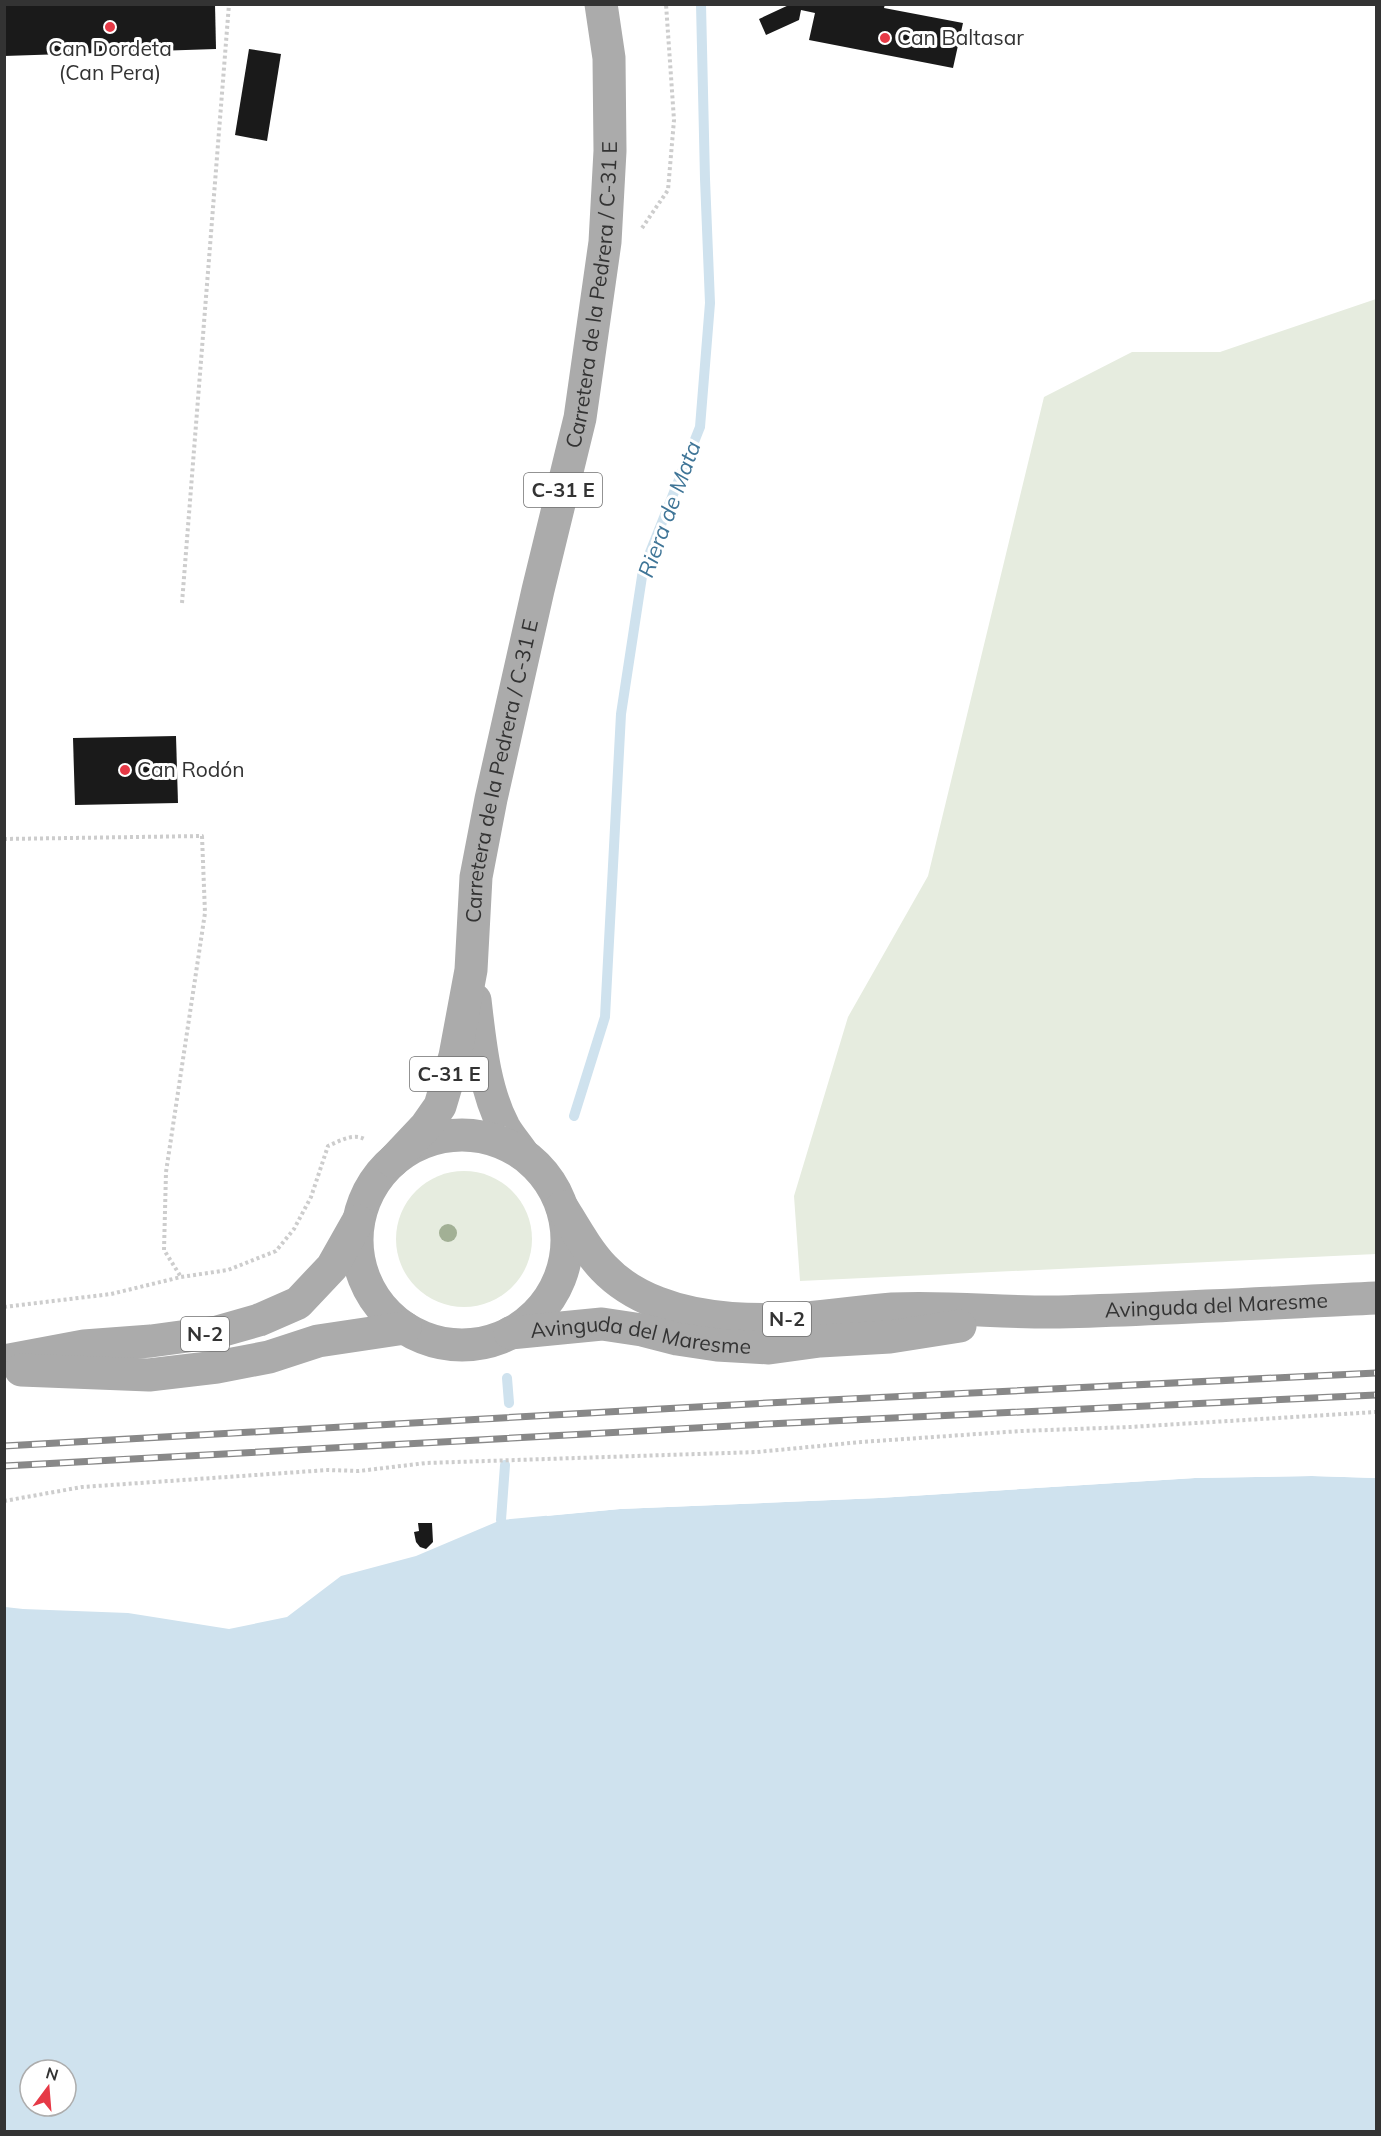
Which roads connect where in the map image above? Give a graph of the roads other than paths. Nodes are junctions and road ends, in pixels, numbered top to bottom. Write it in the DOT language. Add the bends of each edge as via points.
graph roads {
  1 [pos="601,4"];
  2 [pos="471,970"];
  3 [pos="523,1154"];
  4 [pos="393,1161"];
  5 [pos="561,1206"];
  6 [pos="359,1219"];
  7 [pos="1377,1298"];
  8 [pos="1058,1312"];
  9 [pos="405,1328"];
  10 [pos="510,1333"];
  11 [pos="4,1361"];
  12 [pos="4,1369"];
  1 -- 2 [label="main road, Carretera de la Pedrera / C-31 E / C-31 E" via="609,58 610,151 605,242 580,418 505,729 476,877"];
  2 -- 3 [label="main road, C-31 E" via="482,1054 493,1098 504,1127"];
  2 -- 4 [label="main road, C-31 E" via="440,1106"];
  3 -- 4 [label="main road, N-2" via="497,1141 470,1135 442,1136 416,1145"];
  3 -- 5 [label="main road, N-2" via="539,1168"];
  4 -- 6 [label="main road, N-2" via="371,1187"];
  5 -- 8 [label="main road, Avinguda del Maresme / N-2" via="593,1257 614,1280 660,1304 694,1313 764,1319 892,1309"];
  5 -- 10 [label="main road, N-2" via="567,1236 564,1265 553,1293 534,1316"];
  6 -- 9 [label="main road, N-2" via="357,1251 365,1281 381,1307"];
  6 -- 11 [label="main road, N-2" via="332,1267 298,1303 259,1320 217,1332 84,1346"];
  7 -- 8 [label="main road, Avinguda del Maresme / N-2"];
  8 -- 10 [label="main road, Avinguda del Maresme / N-2" via="890,1337 769,1348 717,1345 602,1324"];
  9 -- 10 [label="main road, N-2" via="429,1340 456,1345 484,1342"];
  9 -- 12 [label="main road, N-2" via="318,1341 269,1357 217,1367 149,1375"];
}
